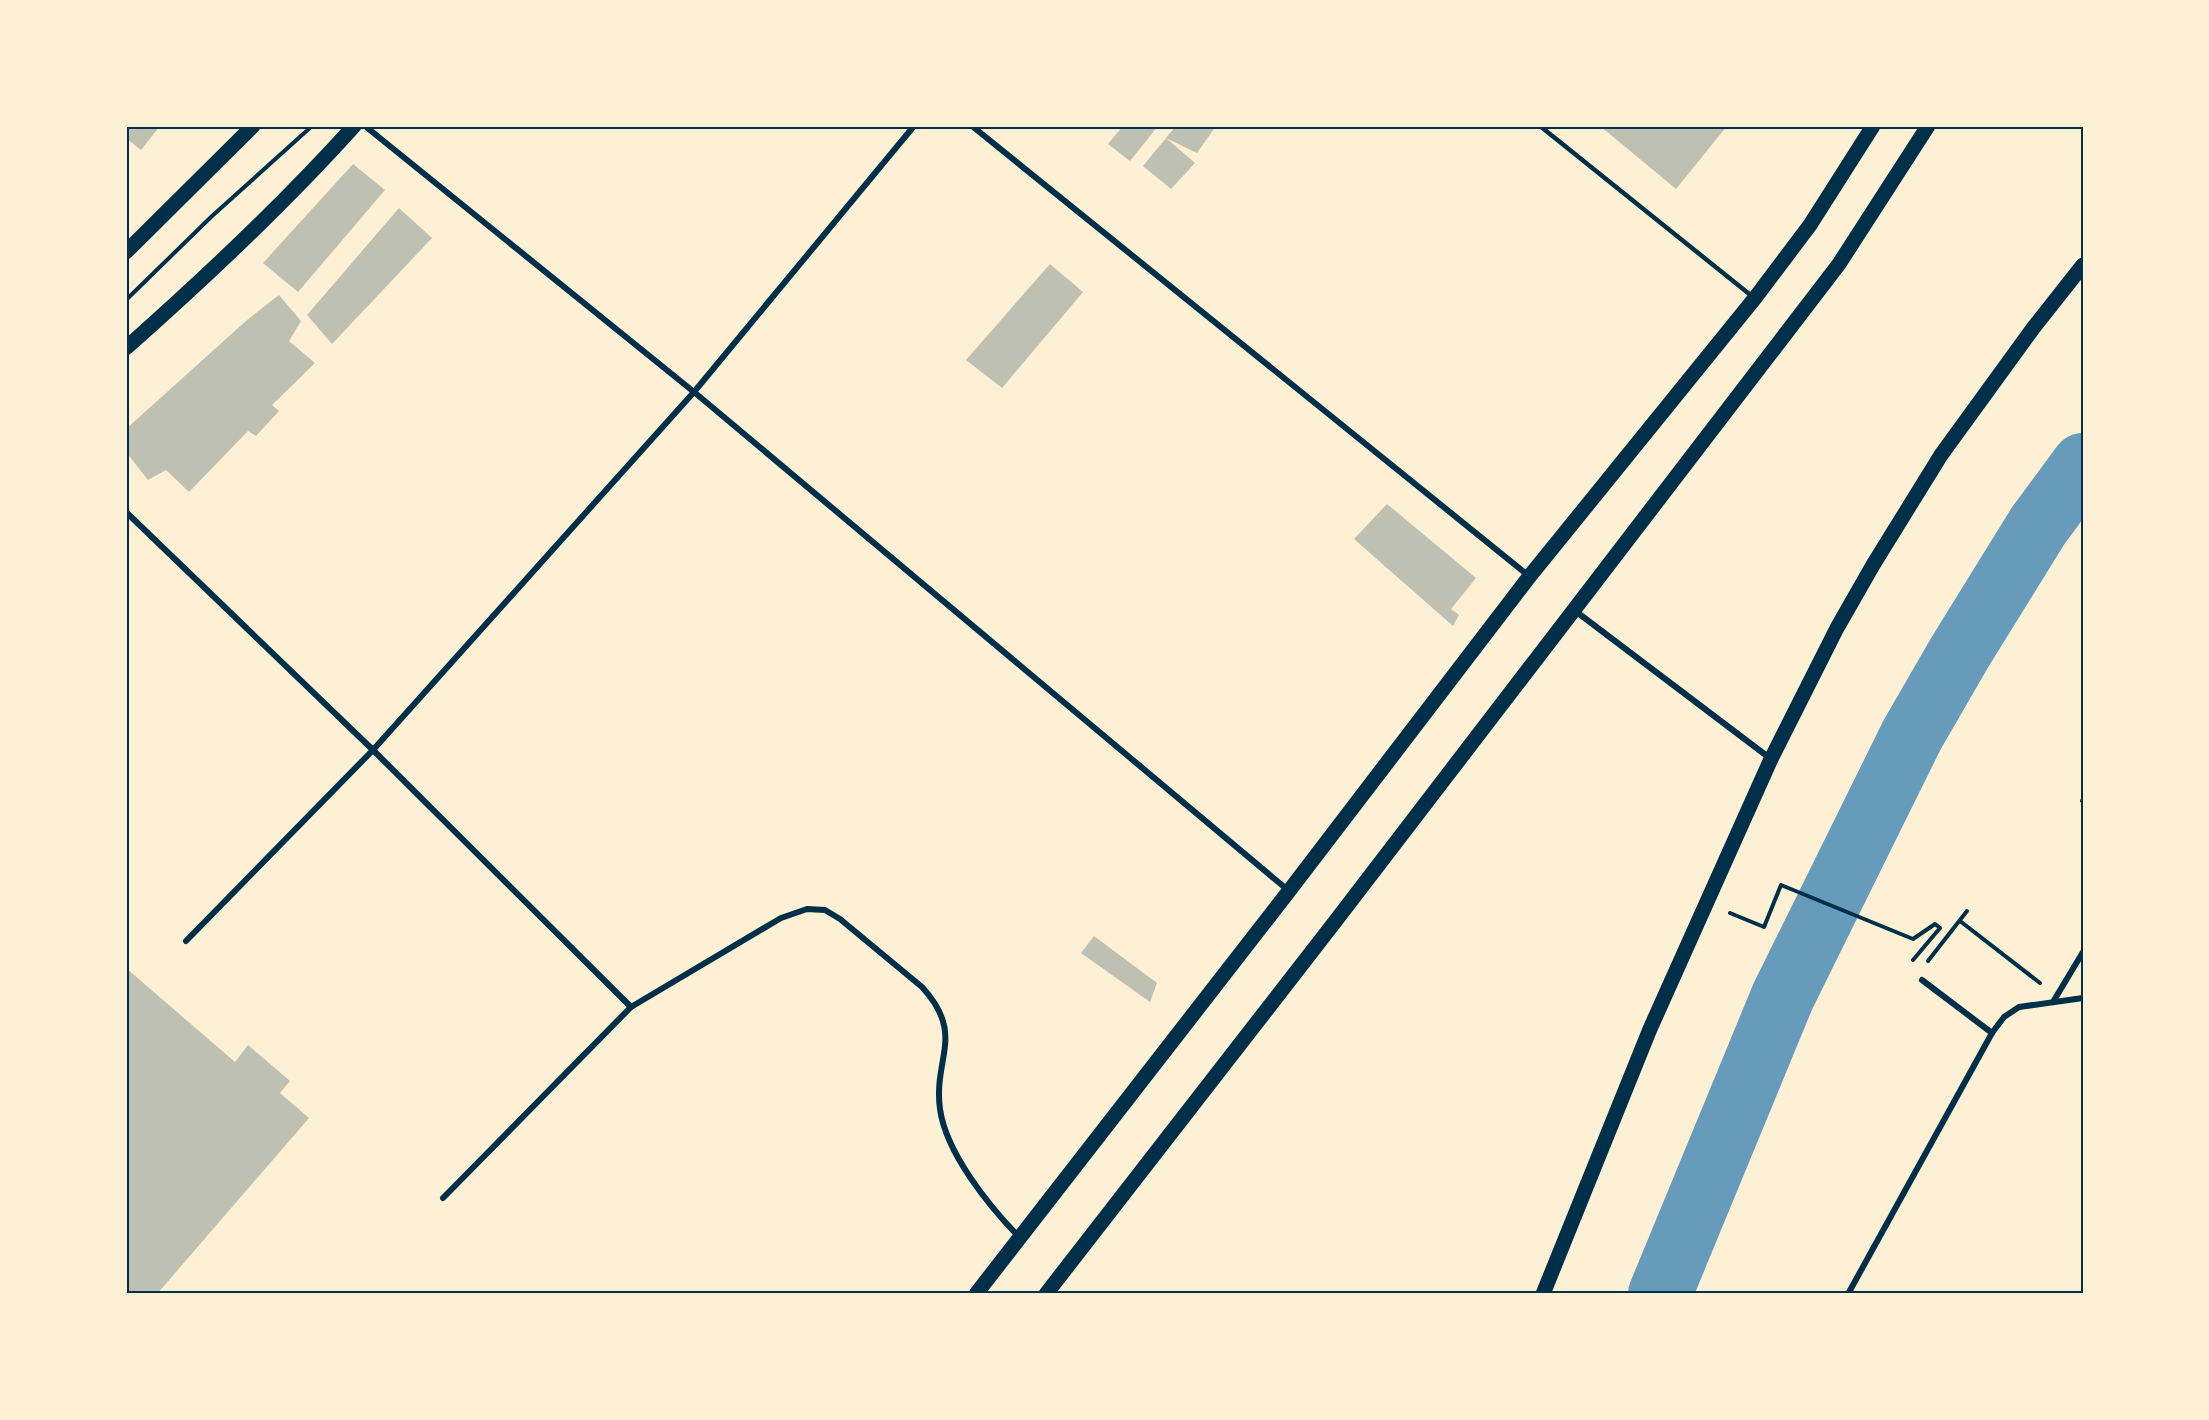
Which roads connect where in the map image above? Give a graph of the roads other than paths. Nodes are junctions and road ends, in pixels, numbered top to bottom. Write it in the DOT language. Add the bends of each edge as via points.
graph roads {
  1 [pos="253,126"];
  2 [pos="354,126"];
  3 [pos="365,126"];
  4 [pos="914,126"];
  5 [pos="972,126"];
  6 [pos="1540,126"];
  7 [pos="1873,126"];
  8 [pos="1928,126"];
  9 [pos="126,252"];
  10 [pos="2083,266"];
  11 [pos="1755,298"];
  12 [pos="126,348"];
  13 [pos="694,392"];
  14 [pos="126,512"];
  15 [pos="1529,577"];
  16 [pos="1573,609"];
  17 [pos="373,750"];
  18 [pos="1771,759"];
  19 [pos="1289,891"];
  20 [pos="186,941"];
  21 [pos="2083,952"];
  22 [pos="1919,978"];
  23 [pos="2083,998"];
  24 [pos="2055,999"];
  25 [pos="632,1007"];
  26 [pos="1992,1033"];
  27 [pos="443,1198"];
  28 [pos="1020,1238"];
  29 [pos="976,1294"];
  30 [pos="1046,1294"];
  31 [pos="1543,1294"];
  32 [pos="1848,1294"];
  1 -- 9 [label="main road"];
  2 -- 12 [label="main road" via="240,243"];
  3 -- 13 [label="street"];
  4 -- 13 [label="street"];
  5 -- 15 [label="street"];
  6 -- 11 [label="lane"];
  7 -- 11 [label="main road" via="1810,225"];
  8 -- 16 [label="main road" via="1839,264"];
  10 -- 18 [label="main road" via="1982,397 1923,483 1837,628"];
  11 -- 15 [label="main road"];
  13 -- 17 [label="street"];
  13 -- 19 [label="street"];
  14 -- 17 [label="street"];
  15 -- 19 [label="main road"];
  16 -- 18 [label="street"];
  16 -- 30 [label="main road"];
  17 -- 20 [label="street"];
  17 -- 25 [label="street"];
  18 -- 31 [label="main road" via="1650,1029"];
  19 -- 28 [label="main road"];
  21 -- 24 [label="street"];
  22 -- 26 [label="street"];
  23 -- 24 [label="street"];
  24 -- 26 [label="street" via="2014,1010"];
  25 -- 27 [label="street"];
  25 -- 28 [label="street" via="794,912 825,910 934,1000 947,1042 939,1097 949,1139 993,1207"];
  26 -- 32 [label="street"];
  28 -- 29 [label="main road"];
}
